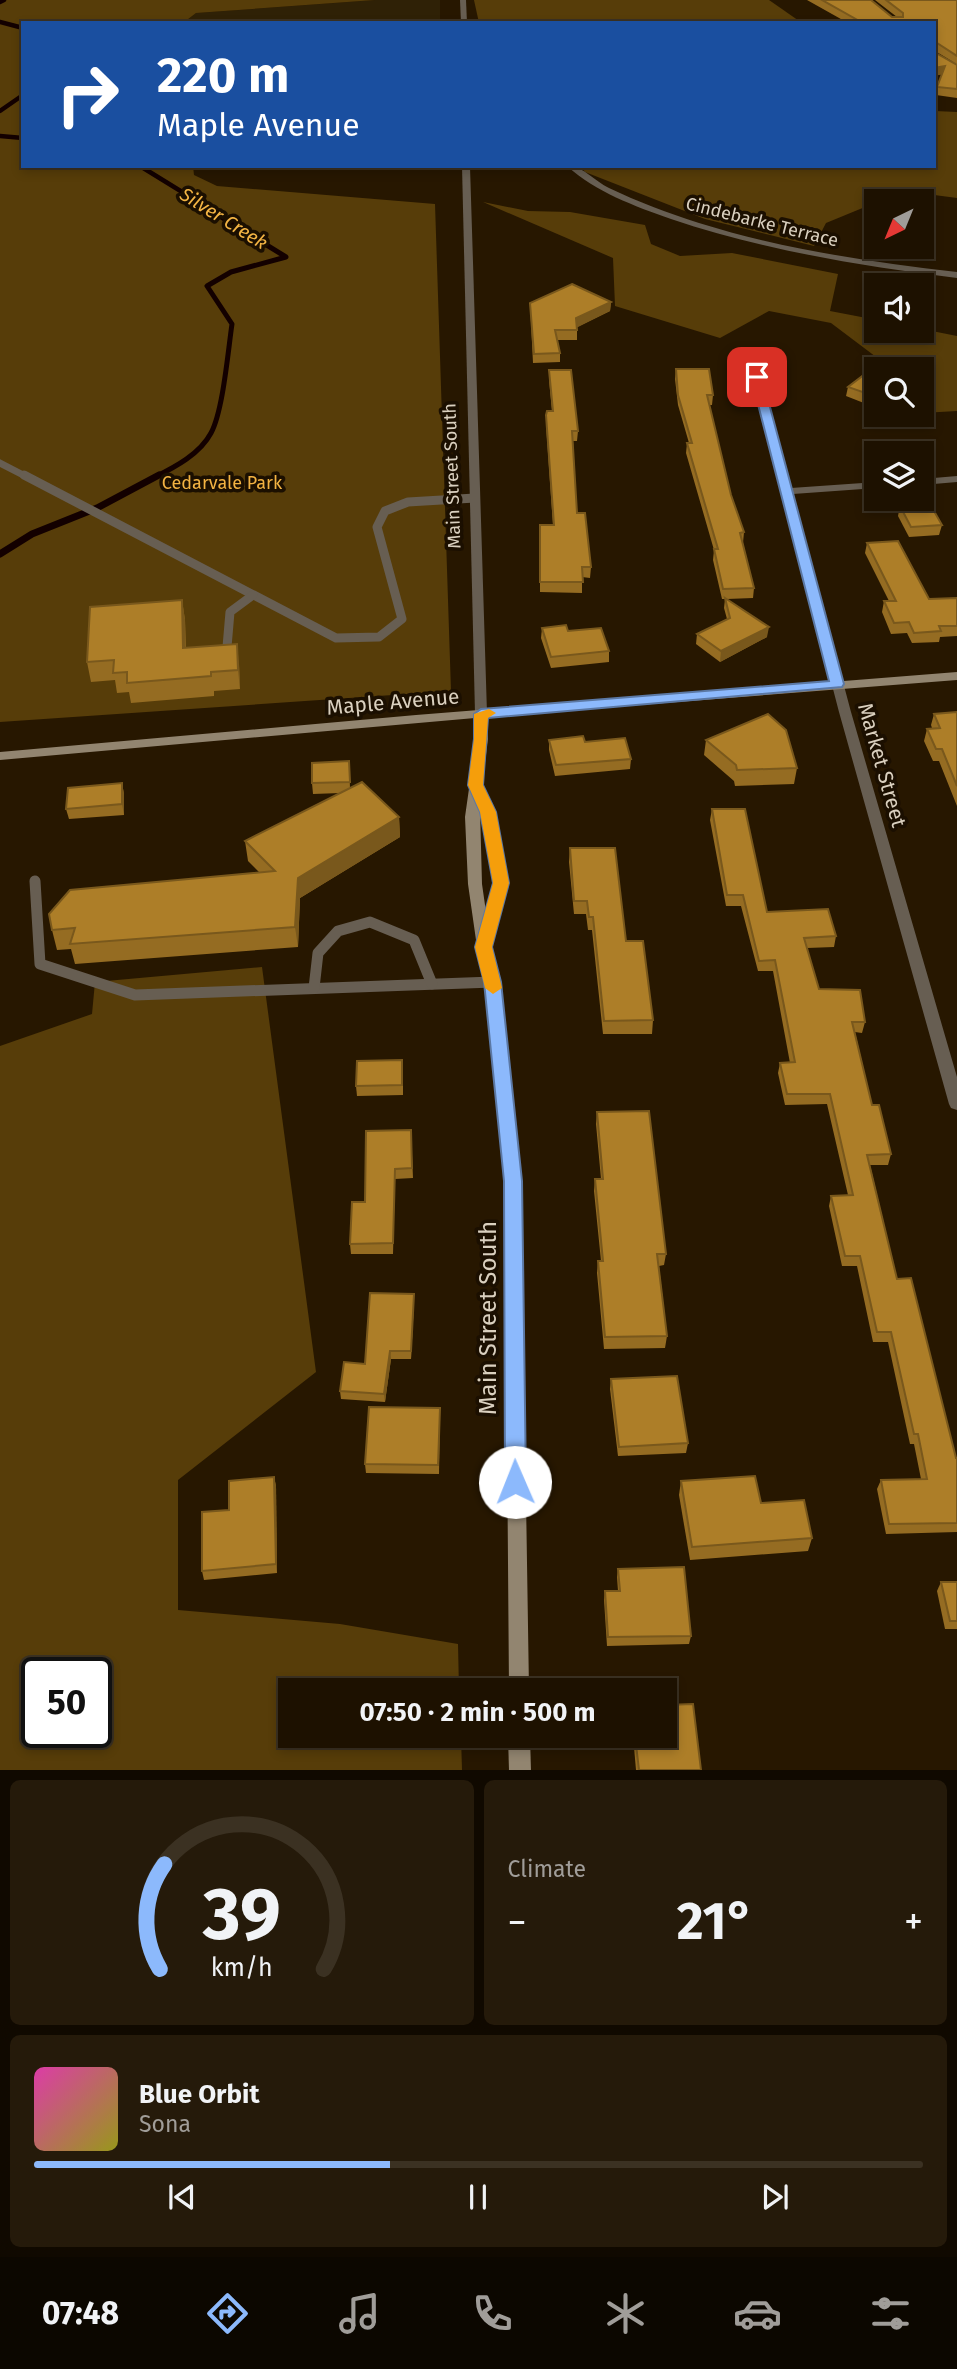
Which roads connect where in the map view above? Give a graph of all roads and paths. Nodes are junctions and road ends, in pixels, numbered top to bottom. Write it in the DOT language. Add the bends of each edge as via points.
graph roads {
  1 [pos="463,0"];
  2 [pos="464,21"];
  3 [pos="466,168"];
  4 [pos="574,168"];
  5 [pos="957,275"];
  6 [pos="765,356"];
  7 [pos="0,463"];
  8 [pos="957,479"];
  9 [pos="934,481"];
  10 [pos="864,486"];
  11 [pos="789,491"];
  12 [pos="475,498"];
  13 [pos="253,595"];
  14 [pos="227,647"];
  15 [pos="957,676"];
  16 [pos="837,684"];
  17 [pos="481,714"];
  18 [pos="0,756"];
  19 [pos="475,785"];
  20 [pos="35,881"];
  21 [pos="484,947"];
  22 [pos="493,982"];
  23 [pos="432,984"];
  24 [pos="314,988"];
  25 [pos="957,1104"];
  26 [pos="519,1678"];
  27 [pos="519,1748"];
  28 [pos="520,1770"];
  1 -- 2 [label="street"];
  3 -- 12 [label="street, Main Street South"];
  4 -- 5 [label="street, Cindebarke Terrace" via="607,191 693,223 855,261"];
  6 -- 11 [label="street, Market Street" via="757,377"];
  7 -- 13 [label="lane"];
  8 -- 9 [label="street"];
  10 -- 11 [label="street"];
  11 -- 16 [label="street, Market Street"];
  12 -- 13 [label="lane" via="408,502 385,511 377,527 402,619 379,637 336,638"];
  12 -- 17 [label="street, Main Street South"];
  13 -- 14 [label="lane" via="230,612"];
  15 -- 16 [label="main road, Maple Avenue"];
  16 -- 17 [label="main road, Maple Avenue"];
  16 -- 25 [label="street, Market Street"];
  17 -- 18 [label="main road, Maple Avenue"];
  17 -- 19 [label="main road, Main Street South"];
  19 -- 21 [label="main road, Main Street South" via="473,853"];
  19 -- 21 [label="main road, Main Street South" via="488,812 501,883"];
  20 -- 24 [label="lane" via="40,964 135,995"];
  21 -- 22 [label="main road, Main Street South"];
  22 -- 23 [label="lane"];
  22 -- 26 [label="main road, Main Street South" via="513,1181"];
  23 -- 24 [label="lane"];
  23 -- 24 [label="lane" via="414,940 370,922 338,931 318,953"];
  27 -- 28 [label="main road"];
}
